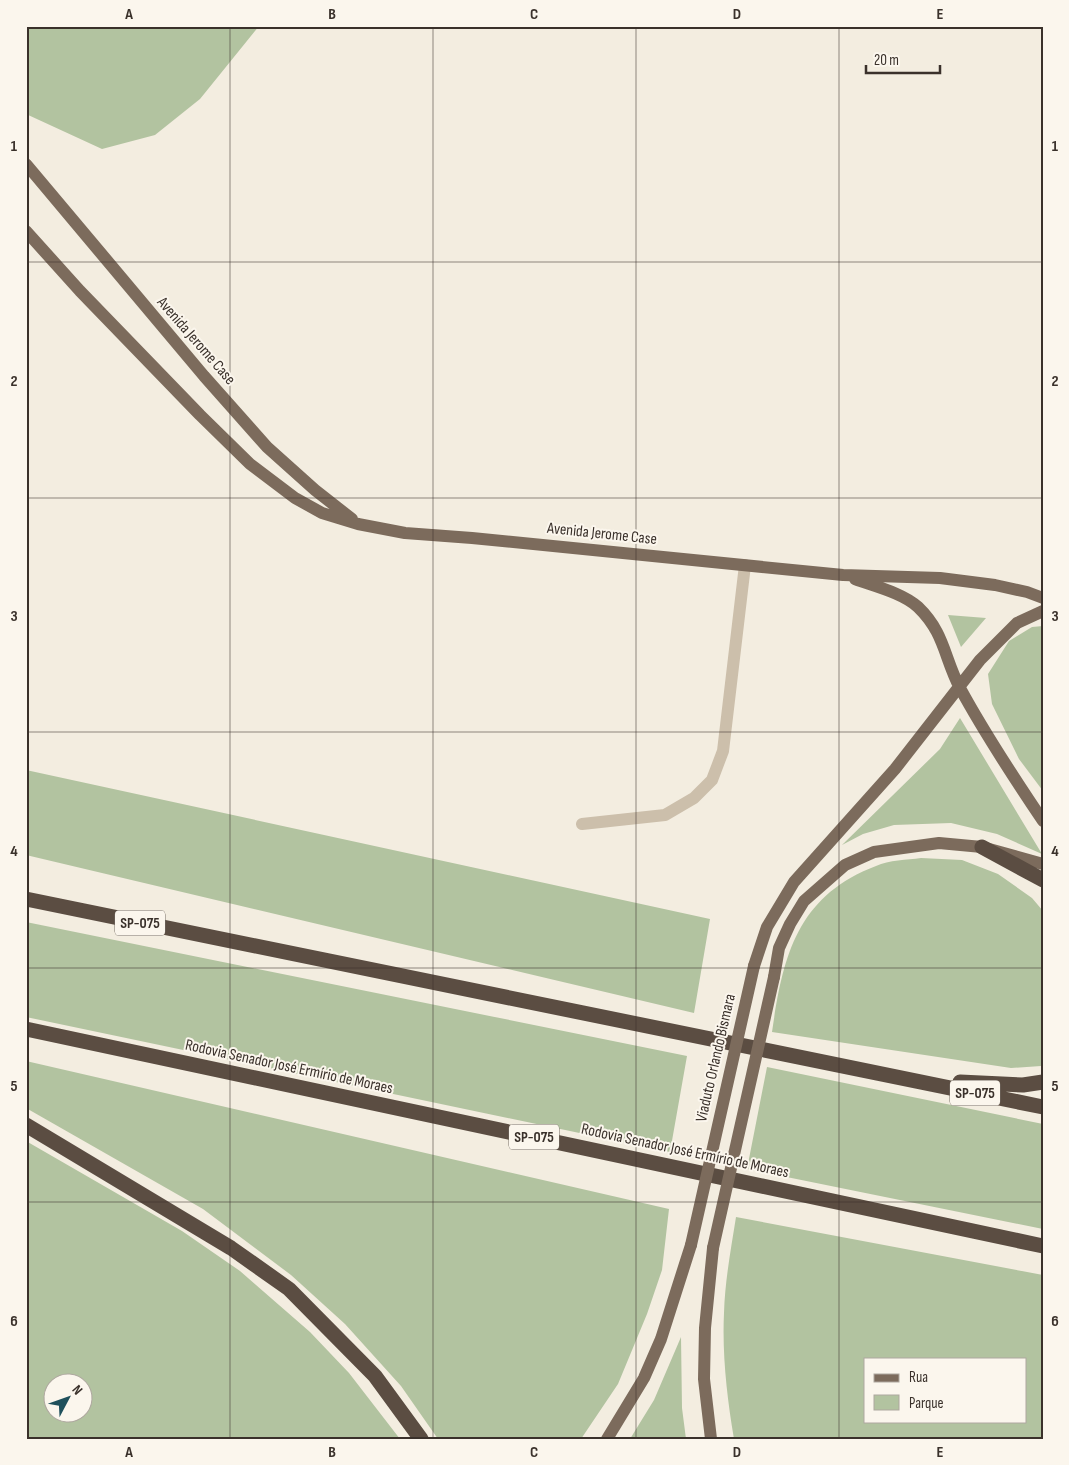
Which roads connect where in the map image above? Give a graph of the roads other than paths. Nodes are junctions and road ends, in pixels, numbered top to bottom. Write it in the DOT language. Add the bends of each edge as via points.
graph roads {
  1 [pos="26,164"];
  2 [pos="26,231"];
  3 [pos="358,524"];
  4 [pos="745,565"];
  5 [pos="843,575"];
  6 [pos="1043,598"];
  7 [pos="1043,611"];
  8 [pos="959,686"];
  9 [pos="1043,821"];
  10 [pos="582,824"];
  11 [pos="982,847"];
  12 [pos="1043,864"];
  13 [pos="1043,880"];
  14 [pos="26,899"];
  15 [pos="26,1029"];
  16 [pos="908,1080"];
  17 [pos="1043,1082"];
  18 [pos="1043,1107"];
  19 [pos="26,1125"];
  20 [pos="1043,1246"];
  21 [pos="421,1439"];
  22 [pos="607,1439"];
  23 [pos="711,1439"];
  1 -- 3 [label="main road, Avenida Jerome Case" via="267,447"];
  2 -- 3 [label="main road, Avenida Jerome Case" via="250,464 322,514"];
  3 -- 4 [label="main road, Avenida Jerome Case" via="405,533"];
  4 -- 5 [label="main road, Avenida Jerome Case"];
  4 -- 10 [label="lane" via="723,751 712,780 694,798 665,815"];
  5 -- 6 [label="main road, Avenida Jerome Case" via="940,578 995,585"];
  5 -- 8 [label="main road, Avenida Jerome Case" via="916,605 930,620 942,641"];
  7 -- 8 [label="main road" via="1017,623"];
  8 -- 9 [label="main road, Avenida Jerome Case"];
  8 -- 22 [label="main road, Viaduto Orlando Bismara, bridge" via="895,769 794,882 767,926 754,966 691,1245 662,1339 644,1378"];
  11 -- 12 [label="main road"];
  11 -- 13 [label="highway"];
  11 -- 23 [label="main road, bridge" via="923,844 874,852 845,865 804,901 779,948 713,1248 704,1379"];
  14 -- 16 [label="highway, SP-075"];
  15 -- 20 [label="highway, Rodovia Senador José Ermírio de Moraes / SP-075"];
  16 -- 17 [label="highway" via="1023,1085"];
  16 -- 18 [label="highway, SP-075"];
  19 -- 21 [label="highway" via="231,1248 289,1289 375,1376"];
}
